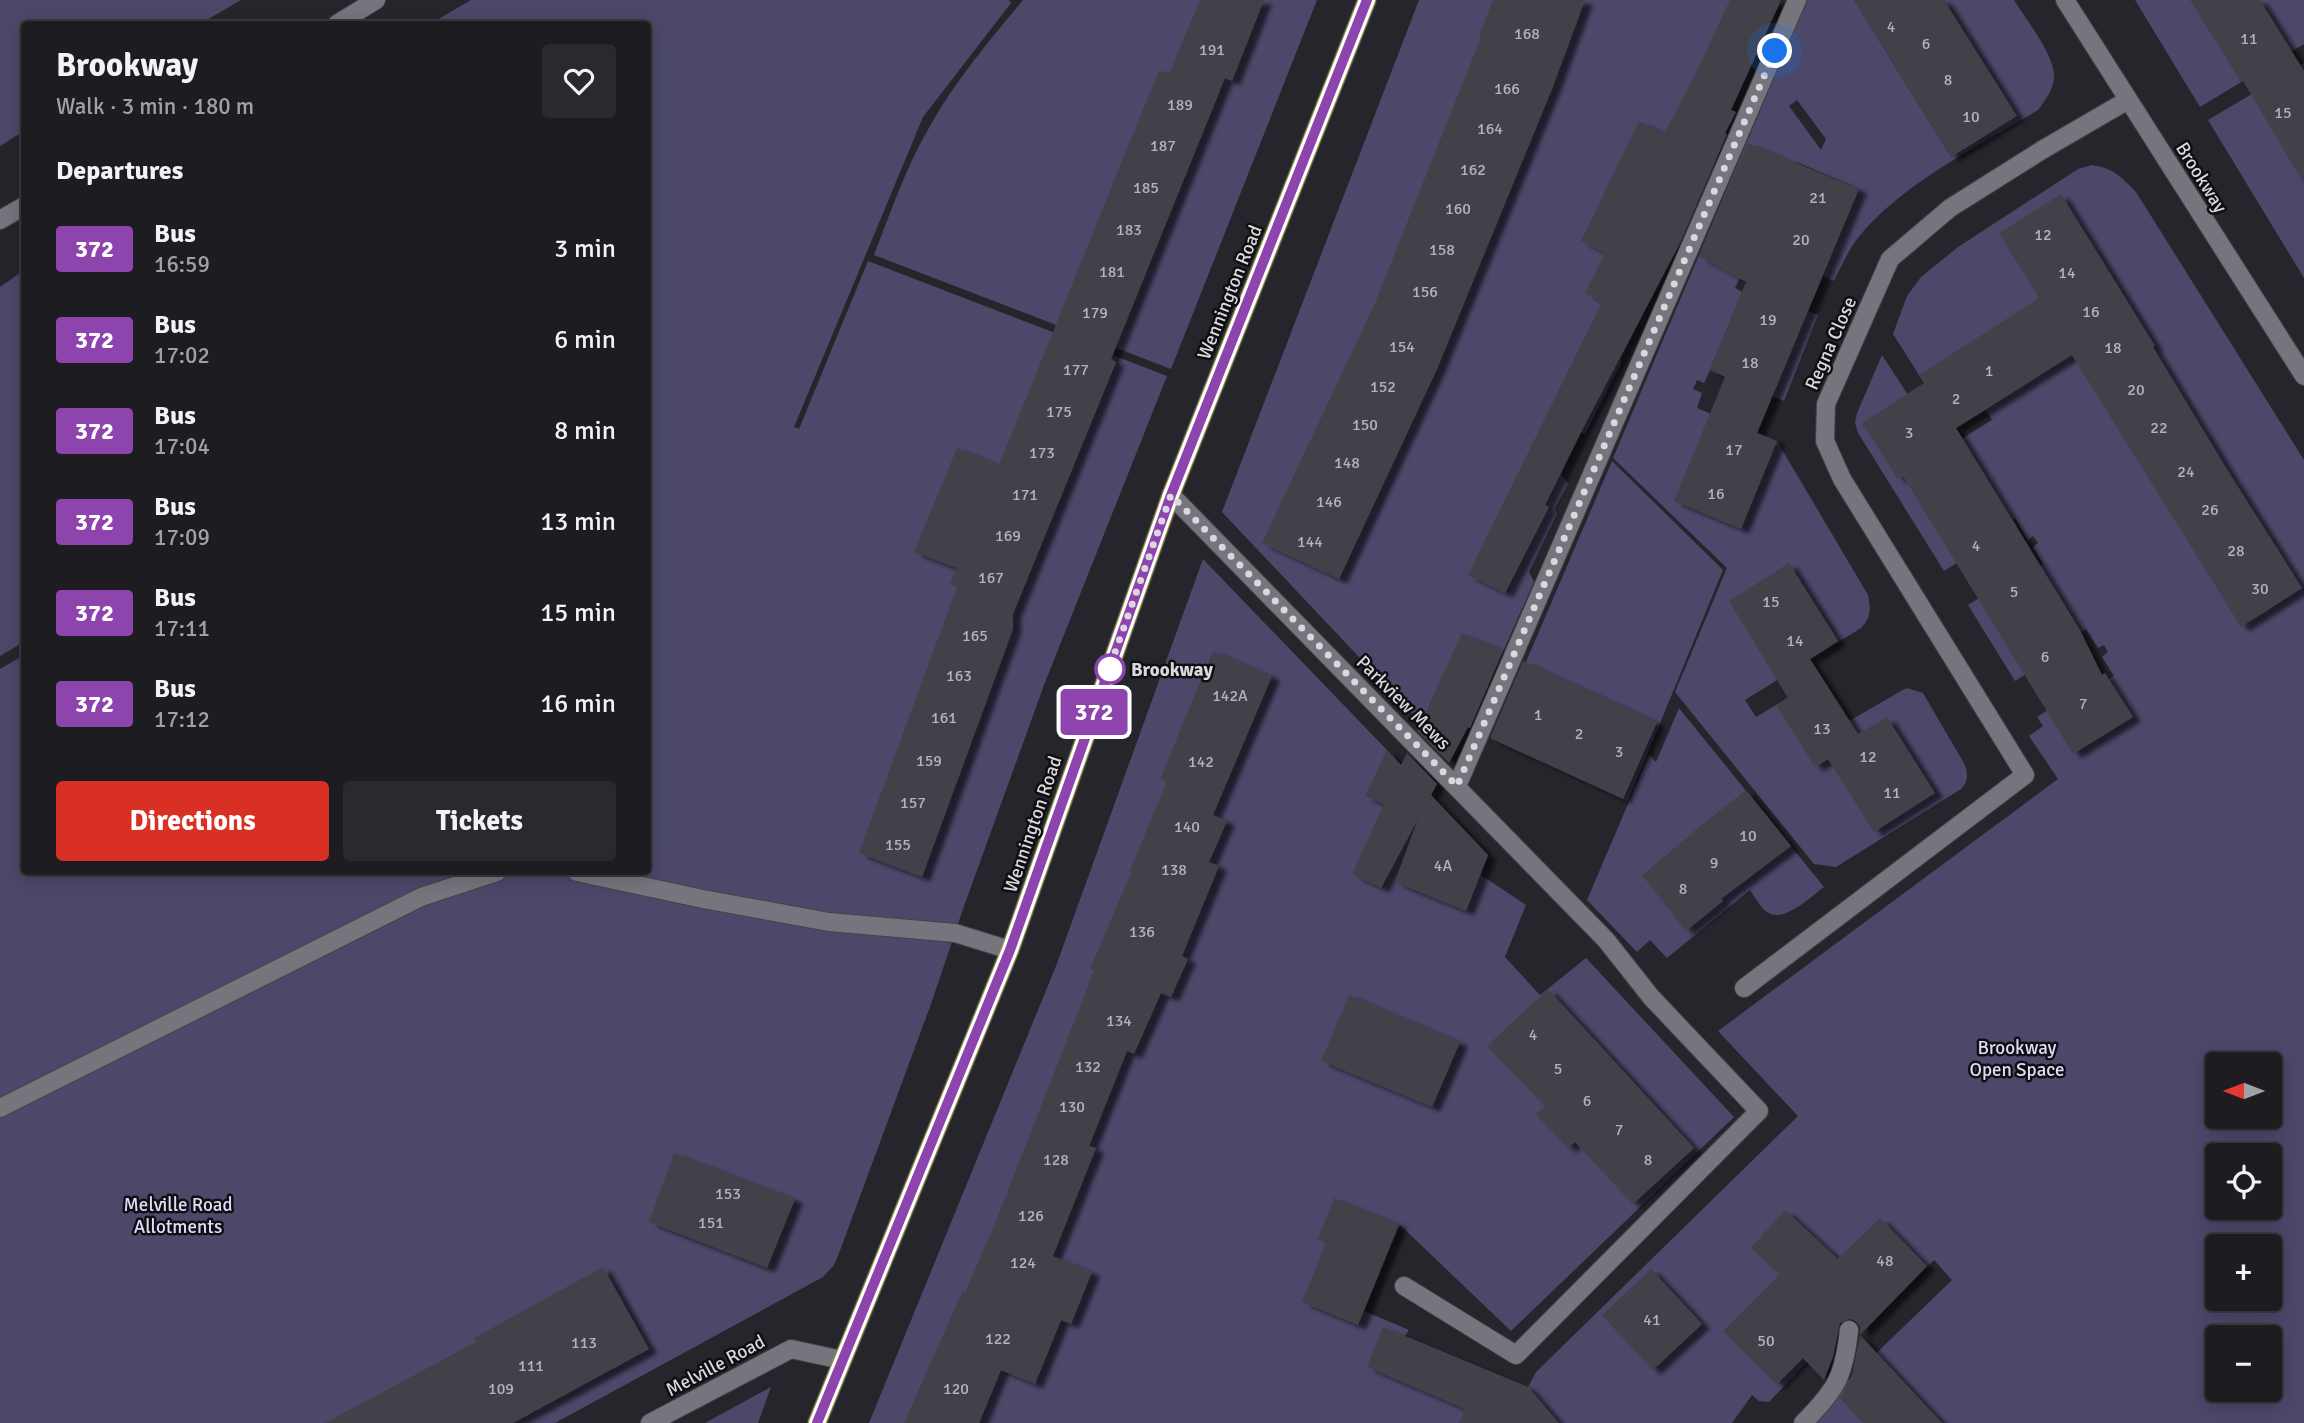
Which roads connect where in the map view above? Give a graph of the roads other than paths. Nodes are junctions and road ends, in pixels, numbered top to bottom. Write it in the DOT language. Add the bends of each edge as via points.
graph roads {
  1 [pos="376,0"];
  2 [pos="1367,0"];
  3 [pos="1797,0"];
  4 [pos="2065,0"];
  5 [pos="342,21"];
  6 [pos="2128,100"];
  7 [pos="21,208"];
  8 [pos="0,220"];
  9 [pos="2304,376"];
  10 [pos="1171,495"];
  11 [pos="1457,786"];
  12 [pos="488,875"];
  13 [pos="591,875"];
  14 [pos="1010,950"];
  15 [pos="1744,988"];
  16 [pos="0,1108"];
  17 [pos="1404,1286"];
  18 [pos="1849,1330"];
  19 [pos="842,1360"];
  20 [pos="650,1423"];
  21 [pos="817,1423"];
  22 [pos="1803,1423"];
  1 -- 5 [label="street"];
  2 -- 10 [label="main road, Wennington Road"];
  3 -- 11 [label="street"];
  4 -- 6 [label="street, Brookway"];
  6 -- 9 [label="street, Brookway"];
  6 -- 15 [label="street, Regna Close" via="1951,208 1890,259 1826,404 1825,441 1842,479 2025,775"];
  7 -- 8 [label="street"];
  10 -- 11 [label="street, Parkview Mews"];
  10 -- 14 [label="main road, Wennington Road"];
  11 -- 17 [label="street, Parkview Mews" via="1606,940 1651,997 1759,1111 1516,1355"];
  12 -- 16 [label="street" via="410,902"];
  13 -- 14 [label="street" via="829,922 955,933"];
  14 -- 19 [label="main road, Wennington Road"];
  18 -- 22 [label="street" via="1841,1376"];
  19 -- 20 [label="street, Melville Road" via="790,1349"];
  19 -- 21 [label="main road, Wennington Road"];
}
